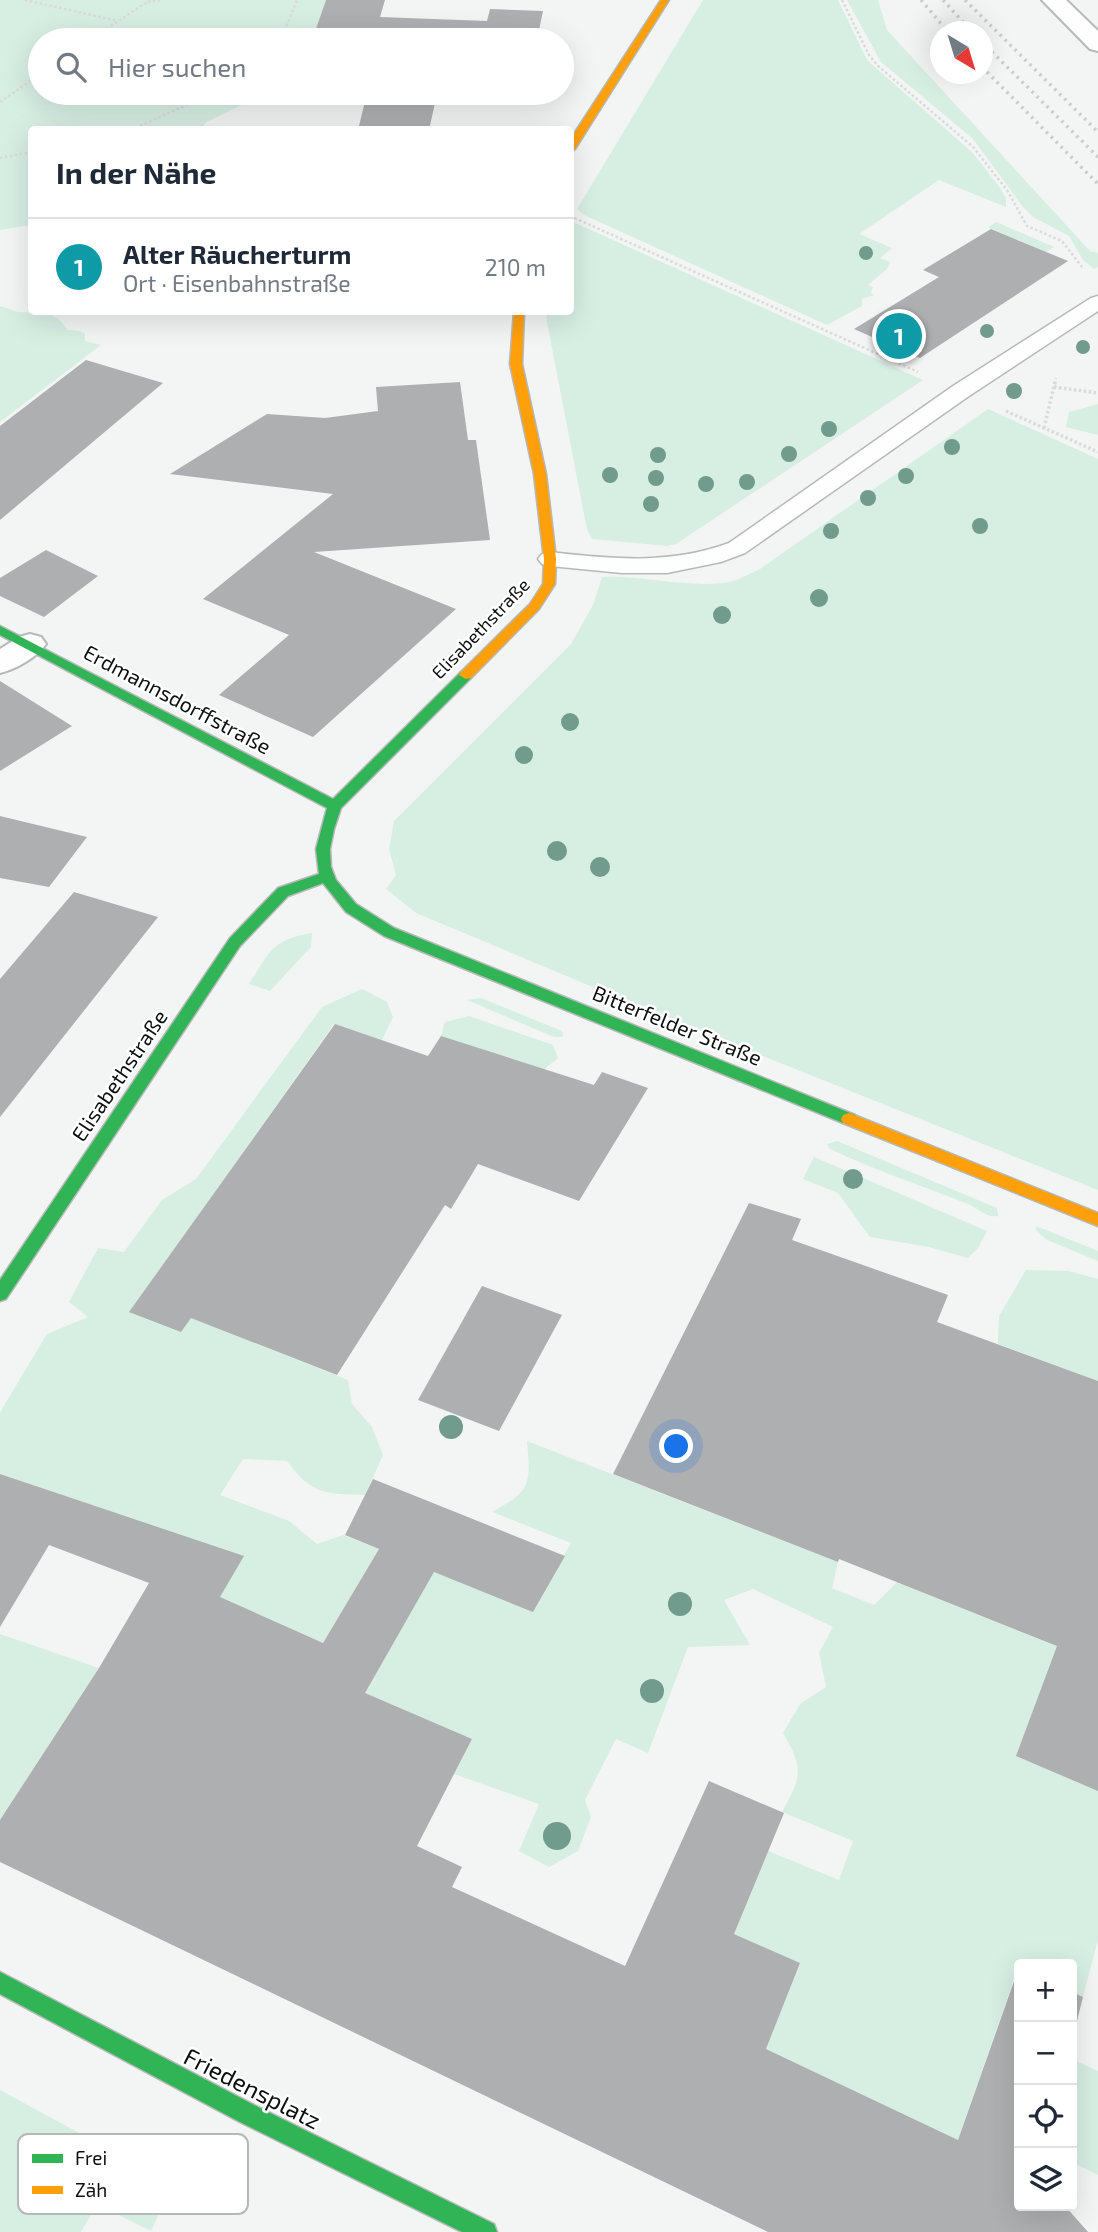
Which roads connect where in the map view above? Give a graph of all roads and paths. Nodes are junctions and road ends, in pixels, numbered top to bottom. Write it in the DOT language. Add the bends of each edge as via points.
graph roads {
  1 [pos="25,0"];
  2 [pos="150,0"];
  3 [pos="160,0"];
  4 [pos="297,0"];
  5 [pos="842,0"];
  6 [pos="1053,0"];
  7 [pos="659,1"];
  8 [pos="146,3"];
  9 [pos="118,21"];
  10 [pos="108,28"];
  11 [pos="286,28"];
  12 [pos="1098,44"];
  13 [pos="28,82"];
  14 [pos="0,102"];
  15 [pos="186,105"];
  16 [pos="140,126"];
  17 [pos="574,142"];
  18 [pos="28,153"];
  19 [pos="0,158"];
  20 [pos="574,218"];
  21 [pos="1088,271"];
  22 [pos="1098,302"];
  23 [pos="519,315"];
  24 [pos="1054,387"];
  25 [pos="961,391"];
  26 [pos="1098,393"];
  27 [pos="1098,452"];
  28 [pos="550,559"];
  29 [pos="0,630"];
  30 [pos="30,644"];
  31 [pos="0,663"];
  32 [pos="335,806"];
  33 [pos="325,877"];
  34 [pos="1098,1220"];
  35 [pos="0,1294"];
  36 [pos="0,1983"];
  37 [pos="486,2232"];
  1 -- 9 [label="path"];
  2 -- 8 [label="path"];
  3 -- 8 [label="path"];
  4 -- 11 [label="path"];
  5 -- 21 [label="path" via="877,65 973,148 1007,190 1027,226 1062,241"];
  6 -- 12 [label="street"];
  7 -- 17 [label="street"];
  8 -- 9 [label="path"];
  9 -- 10 [label="path"];
  13 -- 14 [label="path"];
  15 -- 16 [label="path"];
  18 -- 19 [label="path"];
  20 -- 25 [label="path"];
  22 -- 25 [label="lane"];
  23 -- 28 [label="street, Elisabethstraße" via="516,364 540,474"];
  24 -- 26 [label="path"];
  25 -- 27 [label="path"];
  25 -- 28 [label="lane" via="737,548 708,561 650,569"];
  28 -- 32 [label="street, Elisabethstraße" via="549,584 535,606"];
  29 -- 30 [label="street, Erdmannsdorffstraße"];
  30 -- 31 [label="street"];
  30 -- 32 [label="street, Erdmannsdorffstraße"];
  32 -- 33 [label="street" via="323,834"];
  33 -- 34 [label="street, Bitterfelder Straße" via="342,899 389,932"];
  33 -- 35 [label="street, Elisabethstraße" via="284,892 235,942"];
  36 -- 37 [label="street, Friedensplatz" via="246,2113"];
}
